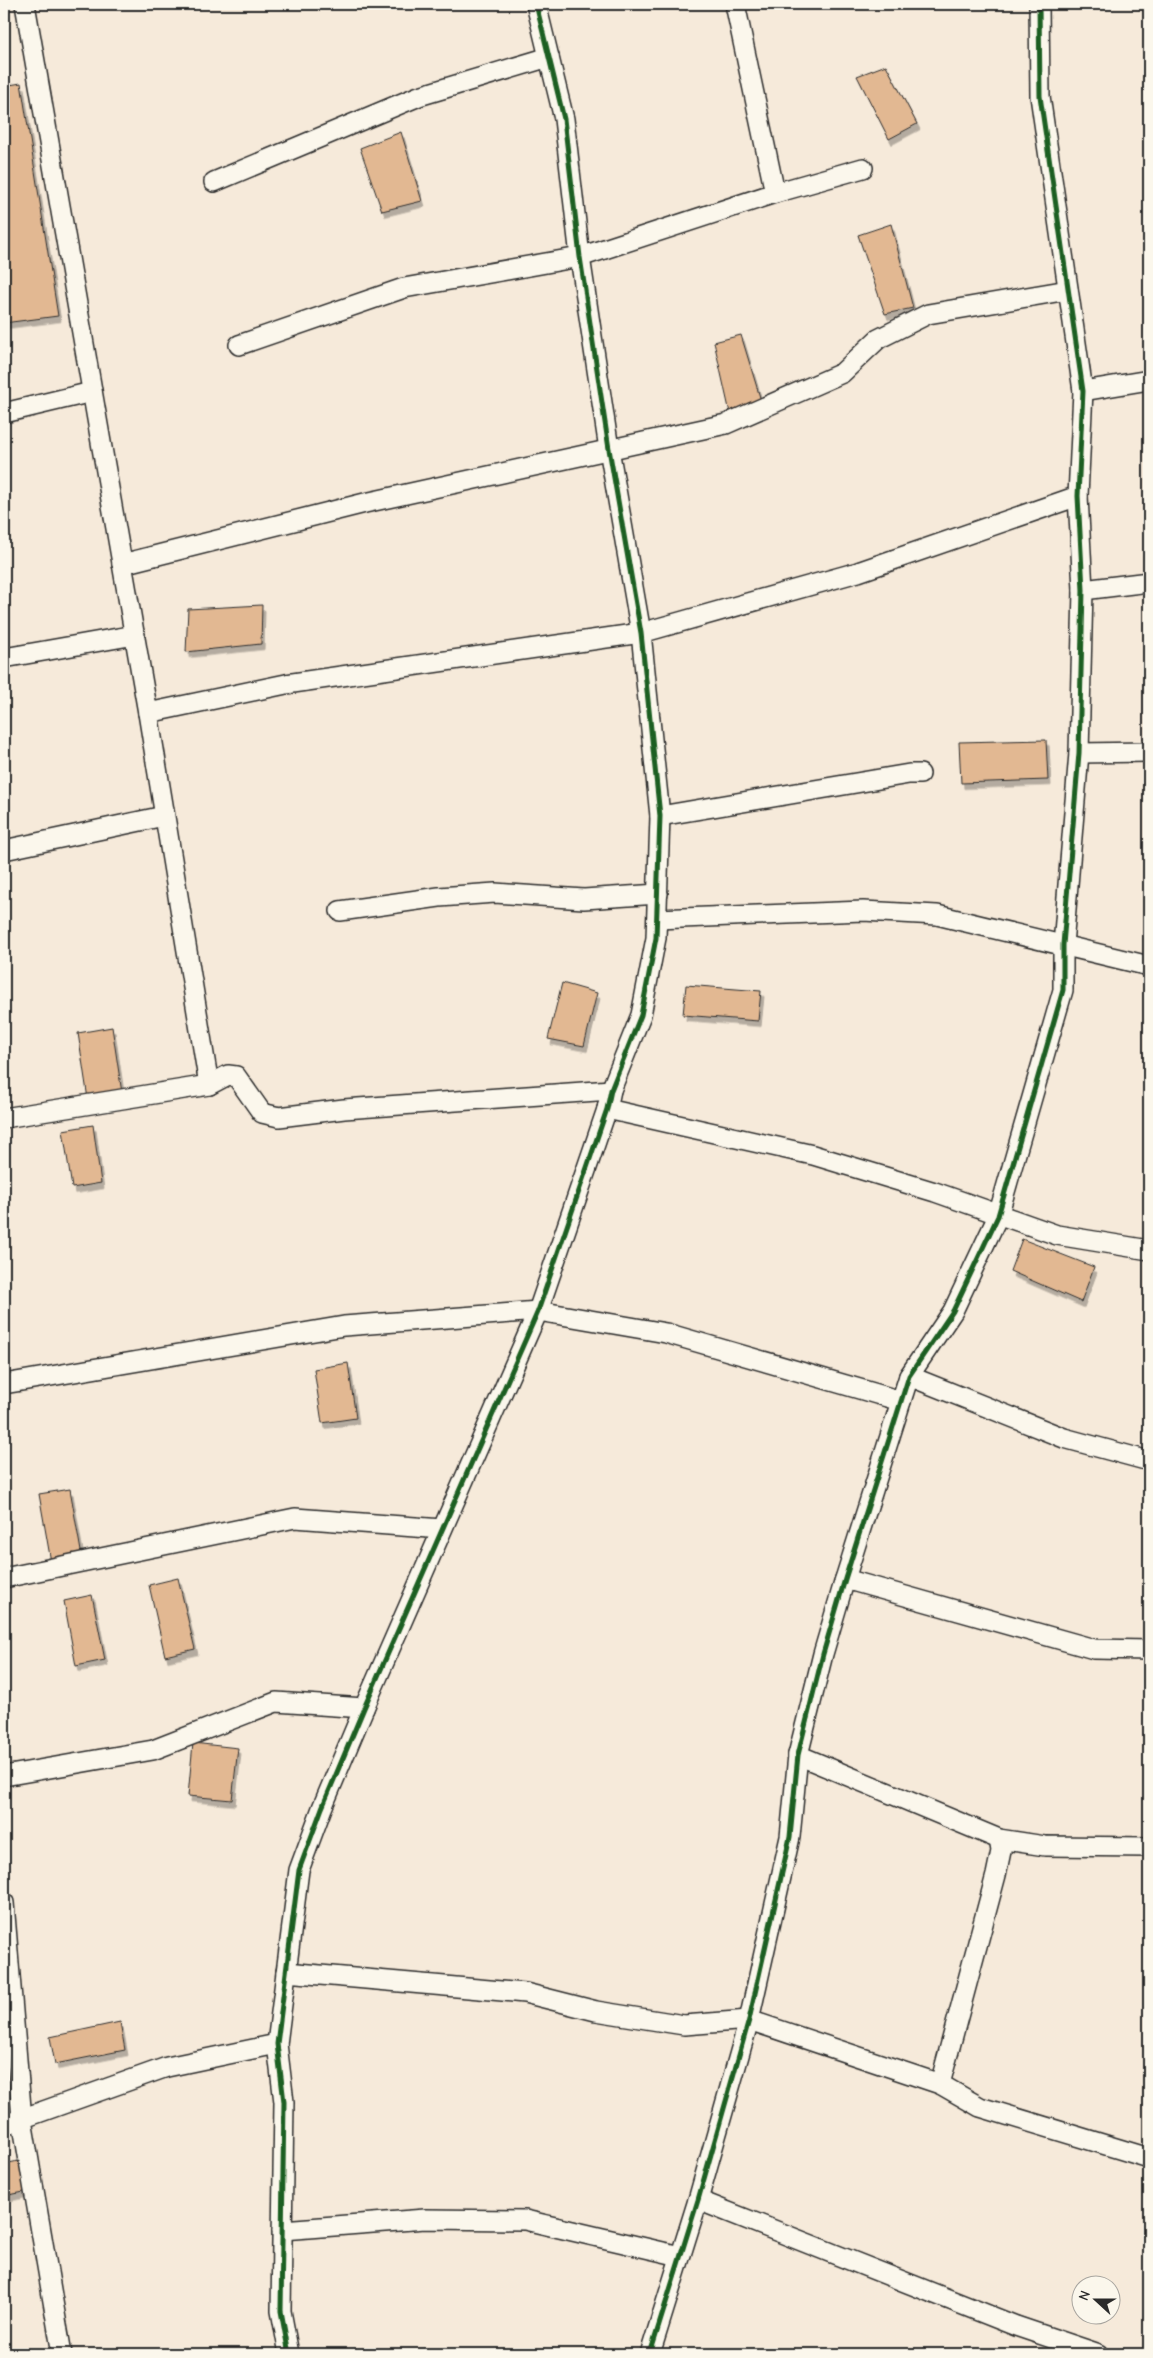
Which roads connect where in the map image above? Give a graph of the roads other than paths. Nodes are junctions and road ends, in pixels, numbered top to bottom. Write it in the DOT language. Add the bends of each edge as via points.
graph roads {
  1 [pos="25,4"];
  2 [pos="536,4"];
  3 [pos="735,4"];
  4 [pos="1039,4"];
  5 [pos="549,57"];
  6 [pos="862,168"];
  7 [pos="214,182"];
  8 [pos="775,193"];
  9 [pos="580,257"];
  10 [pos="1068,290"];
  11 [pos="239,345"];
  12 [pos="1149,380"];
  13 [pos="1083,391"];
  14 [pos="92,392"];
  15 [pos="4,413"];
  16 [pos="609,449"];
  17 [pos="1078,496"];
  18 [pos="122,564"];
  19 [pos="1149,582"];
  20 [pos="1084,590"];
  21 [pos="641,633"];
  22 [pos="135,635"];
  23 [pos="4,658"];
  24 [pos="148,713"];
  25 [pos="1149,752"];
  26 [pos="1079,753"];
  27 [pos="920,774"];
  28 [pos="164,816"];
  29 [pos="660,816"];
  30 [pos="4,850"];
  31 [pos="658,894"];
  32 [pos="340,911"];
  33 [pos="657,919"];
  34 [pos="1063,946"];
  35 [pos="1149,966"];
  36 [pos="209,1085"];
  37 [pos="611,1090"];
  38 [pos="607,1109"];
  39 [pos="4,1118"];
  40 [pos="998,1216"];
  41 [pos="1149,1250"];
  42 [pos="538,1311"];
  43 [pos="909,1376"];
  44 [pos="4,1384"];
  45 [pos="901,1401"];
  46 [pos="1149,1461"];
  47 [pos="442,1529"];
  48 [pos="4,1578"];
  49 [pos="845,1580"];
  50 [pos="1149,1650"];
  51 [pos="364,1708"];
  52 [pos="798,1755"];
  53 [pos="4,1776"];
  54 [pos="999,1839"];
  55 [pos="1149,1847"];
  56 [pos="4,1902"];
  57 [pos="286,1972"];
  58 [pos="749,2020"];
  59 [pos="277,2044"];
  60 [pos="940,2084"];
  61 [pos="22,2120"];
  62 [pos="4,2125"];
  63 [pos="1149,2158"];
  64 [pos="698,2200"];
  65 [pos="282,2230"];
  66 [pos="680,2256"];
  67 [pos="62,2354"];
  68 [pos="289,2354"];
  69 [pos="650,2354"];
  70 [pos="1099,2354"];
  1 -- 14 [label="street"];
  2 -- 5 [label="street"];
  3 -- 8 [label="street"];
  4 -- 10 [label="street" via="1040,96"];
  5 -- 7 [label="street" via="419,96"];
  5 -- 9 [label="street" via="564,118"];
  6 -- 8 [label="street"];
  8 -- 9 [label="street"];
  9 -- 11 [label="street" via="404,288"];
  9 -- 16 [label="street"];
  10 -- 13 [label="street"];
  10 -- 16 [label="street" via="928,314 878,339 842,373 726,424"];
  12 -- 13 [label="street"];
  13 -- 17 [label="street"];
  14 -- 15 [label="street"];
  14 -- 18 [label="street"];
  16 -- 18 [label="street" via="365,502"];
  16 -- 21 [label="street"];
  17 -- 20 [label="street"];
  17 -- 21 [label="street" via="858,572"];
  18 -- 22 [label="street"];
  19 -- 20 [label="street"];
  20 -- 26 [label="street"];
  21 -- 24 [label="street" via="286,684"];
  21 -- 29 [label="street"];
  22 -- 23 [label="street"];
  22 -- 24 [label="street"];
  24 -- 28 [label="street"];
  25 -- 26 [label="street"];
  26 -- 34 [label="street"];
  27 -- 29 [label="street"];
  28 -- 30 [label="street"];
  28 -- 36 [label="street"];
  29 -- 31 [label="street"];
  31 -- 32 [label="street" via="584,899 495,892"];
  31 -- 33 [label="street"];
  33 -- 34 [label="street" via="863,911 937,915"];
  33 -- 37 [label="street" via="641,1015"];
  34 -- 35 [label="street"];
  34 -- 40 [label="street" via="1064,990"];
  36 -- 37 [label="street" via="228,1075 236,1076 262,1113 279,1118 344,1108"];
  36 -- 39 [label="street"];
  37 -- 38 [label="street"];
  38 -- 40 [label="street" via="813,1156 934,1192"];
  38 -- 42 [label="street"];
  40 -- 41 [label="street" via="1057,1235"];
  40 -- 43 [label="street" via="954,1311"];
  42 -- 44 [label="street" via="344,1326"];
  42 -- 45 [label="street" via="666,1333"];
  42 -- 47 [label="street"];
  43 -- 45 [label="street"];
  43 -- 46 [label="street" via="1064,1438"];
  45 -- 49 [label="street"];
  47 -- 48 [label="street" via="295,1518"];
  47 -- 51 [label="street"];
  49 -- 50 [label="street" via="1094,1648"];
  49 -- 52 [label="street"];
  51 -- 53 [label="street" via="276,1702 153,1750"];
  51 -- 57 [label="street" via="299,1870"];
  52 -- 54 [label="street"];
  52 -- 58 [label="street" via="790,1837"];
  54 -- 55 [label="street" via="1046,1846"];
  54 -- 60 [label="street" via="1001,1851 996,1875"];
  56 -- 61 [label="street"];
  57 -- 58 [label="street" via="525,1993 596,2011 684,2025"];
  57 -- 59 [label="street"];
  58 -- 60 [label="street"];
  58 -- 64 [label="street"];
  59 -- 61 [label="street" via="167,2067"];
  59 -- 65 [label="street" via="284,2102"];
  60 -- 63 [label="street" via="980,2107"];
  61 -- 62 [label="street"];
  61 -- 67 [label="street"];
  64 -- 66 [label="street"];
  64 -- 70 [label="street" via="1016,2326"];
  65 -- 66 [label="street" via="425,2220 525,2220"];
  65 -- 68 [label="street" via="281,2311"];
  66 -- 69 [label="street"];
}
